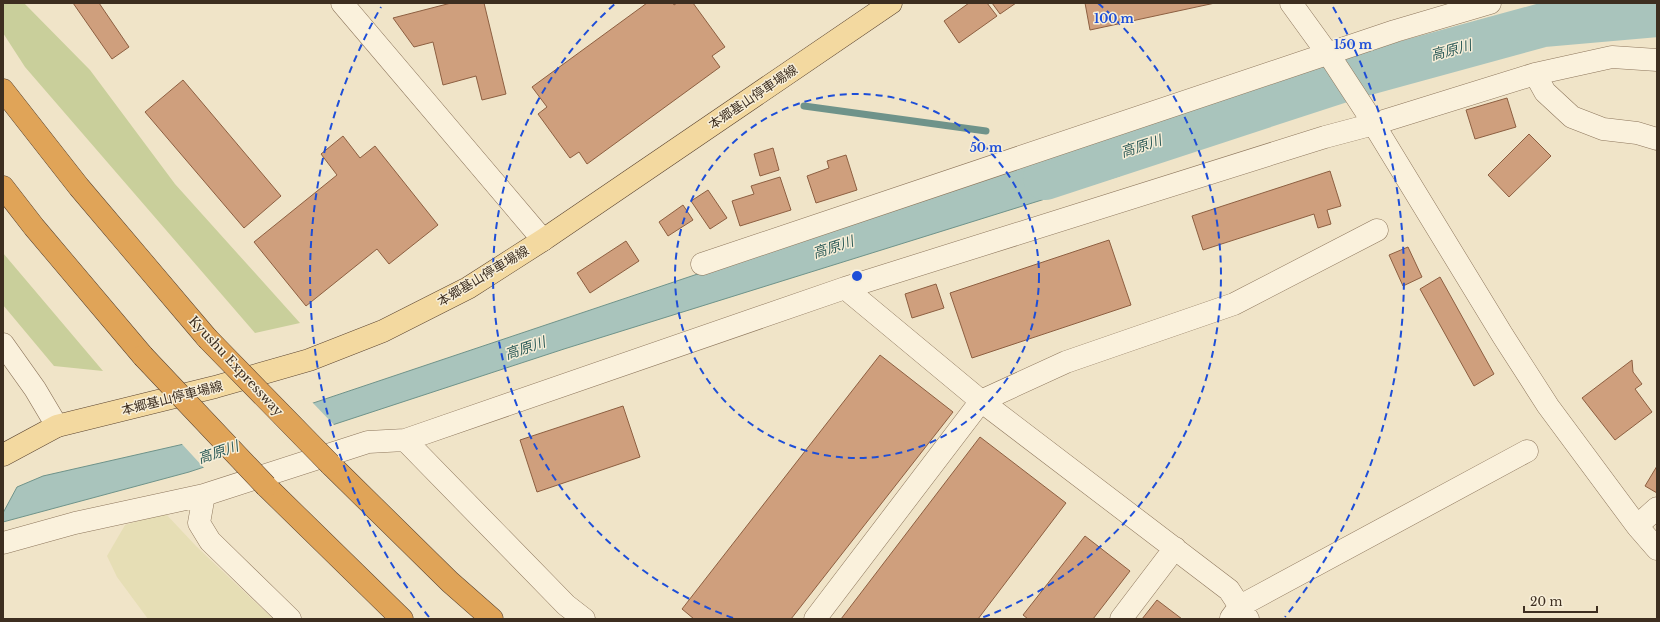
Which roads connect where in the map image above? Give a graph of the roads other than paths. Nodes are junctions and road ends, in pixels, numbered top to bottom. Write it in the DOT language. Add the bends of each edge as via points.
graph roads {
  1 [pos="342,3"];
  2 [pos="891,3"];
  3 [pos="1291,3"];
  4 [pos="1490,3"];
  5 [pos="1331,57"];
  6 [pos="1657,60"];
  7 [pos="1535,74"];
  8 [pos="3,90"];
  9 [pos="1370,117"];
  10 [pos="1657,139"];
  11 [pos="3,187"];
  12 [pos="1377,230"];
  13 [pos="543,240"];
  14 [pos="702,264"];
  15 [pos="845,288"];
  16 [pos="3,344"];
  17 [pos="981,401"];
  18 [pos="57,426"];
  19 [pos="405,440"];
  20 [pos="1527,451"];
  21 [pos="3,455"];
  22 [pos="204,495"];
  23 [pos="1657,508"];
  24 [pos="1637,526"];
  25 [pos="3,543"];
  26 [pos="1175,548"];
  27 [pos="1657,549"];
  28 [pos="1239,615"];
  29 [pos="290,619"];
  30 [pos="402,619"];
  31 [pos="492,619"];
  32 [pos="584,619"];
  33 [pos="815,619"];
  34 [pos="1121,619"];
  1 -- 13 [label="street"];
  2 -- 13 [label="main road, 本郷基山停車場線"];
  3 -- 5 [label="street"];
  4 -- 5 [label="street" via="1395,31"];
  5 -- 9 [label="street"];
  5 -- 14 [label="street"];
  6 -- 7 [label="street" via="1612,57"];
  7 -- 9 [label="street"];
  7 -- 10 [label="street" via="1545,92 1572,117 1603,129 1637,133"];
  8 -- 31 [label="highway, Kyushu Expressway, bridge" via="79,187 207,338 330,464 450,582"];
  9 -- 15 [label="street" via="1317,140"];
  9 -- 24 [label="street" via="1544,400"];
  11 -- 30 [label="highway, bridge" via="143,356 266,486"];
  12 -- 17 [label="street" via="1234,304 1066,362"];
  13 -- 18 [label="main road, 本郷基山停車場線" via="468,288 383,331 309,360 215,388"];
  15 -- 17 [label="street"];
  15 -- 19 [label="street"];
  16 -- 18 [label="street" via="36,390"];
  17 -- 26 [label="street"];
  17 -- 33 [label="street"];
  18 -- 21 [label="main road, 本郷基山停車場線"];
  19 -- 22 [label="street" via="368,442"];
  19 -- 32 [label="street" via="566,605"];
  20 -- 28 [label="street"];
  22 -- 25 [label="street"];
  22 -- 29 [label="street" via="199,523 210,541"];
  23 -- 24 [label="street"];
  24 -- 27 [label="street"];
  26 -- 28 [label="street" via="1229,590"];
  26 -- 34 [label="street"];
}
